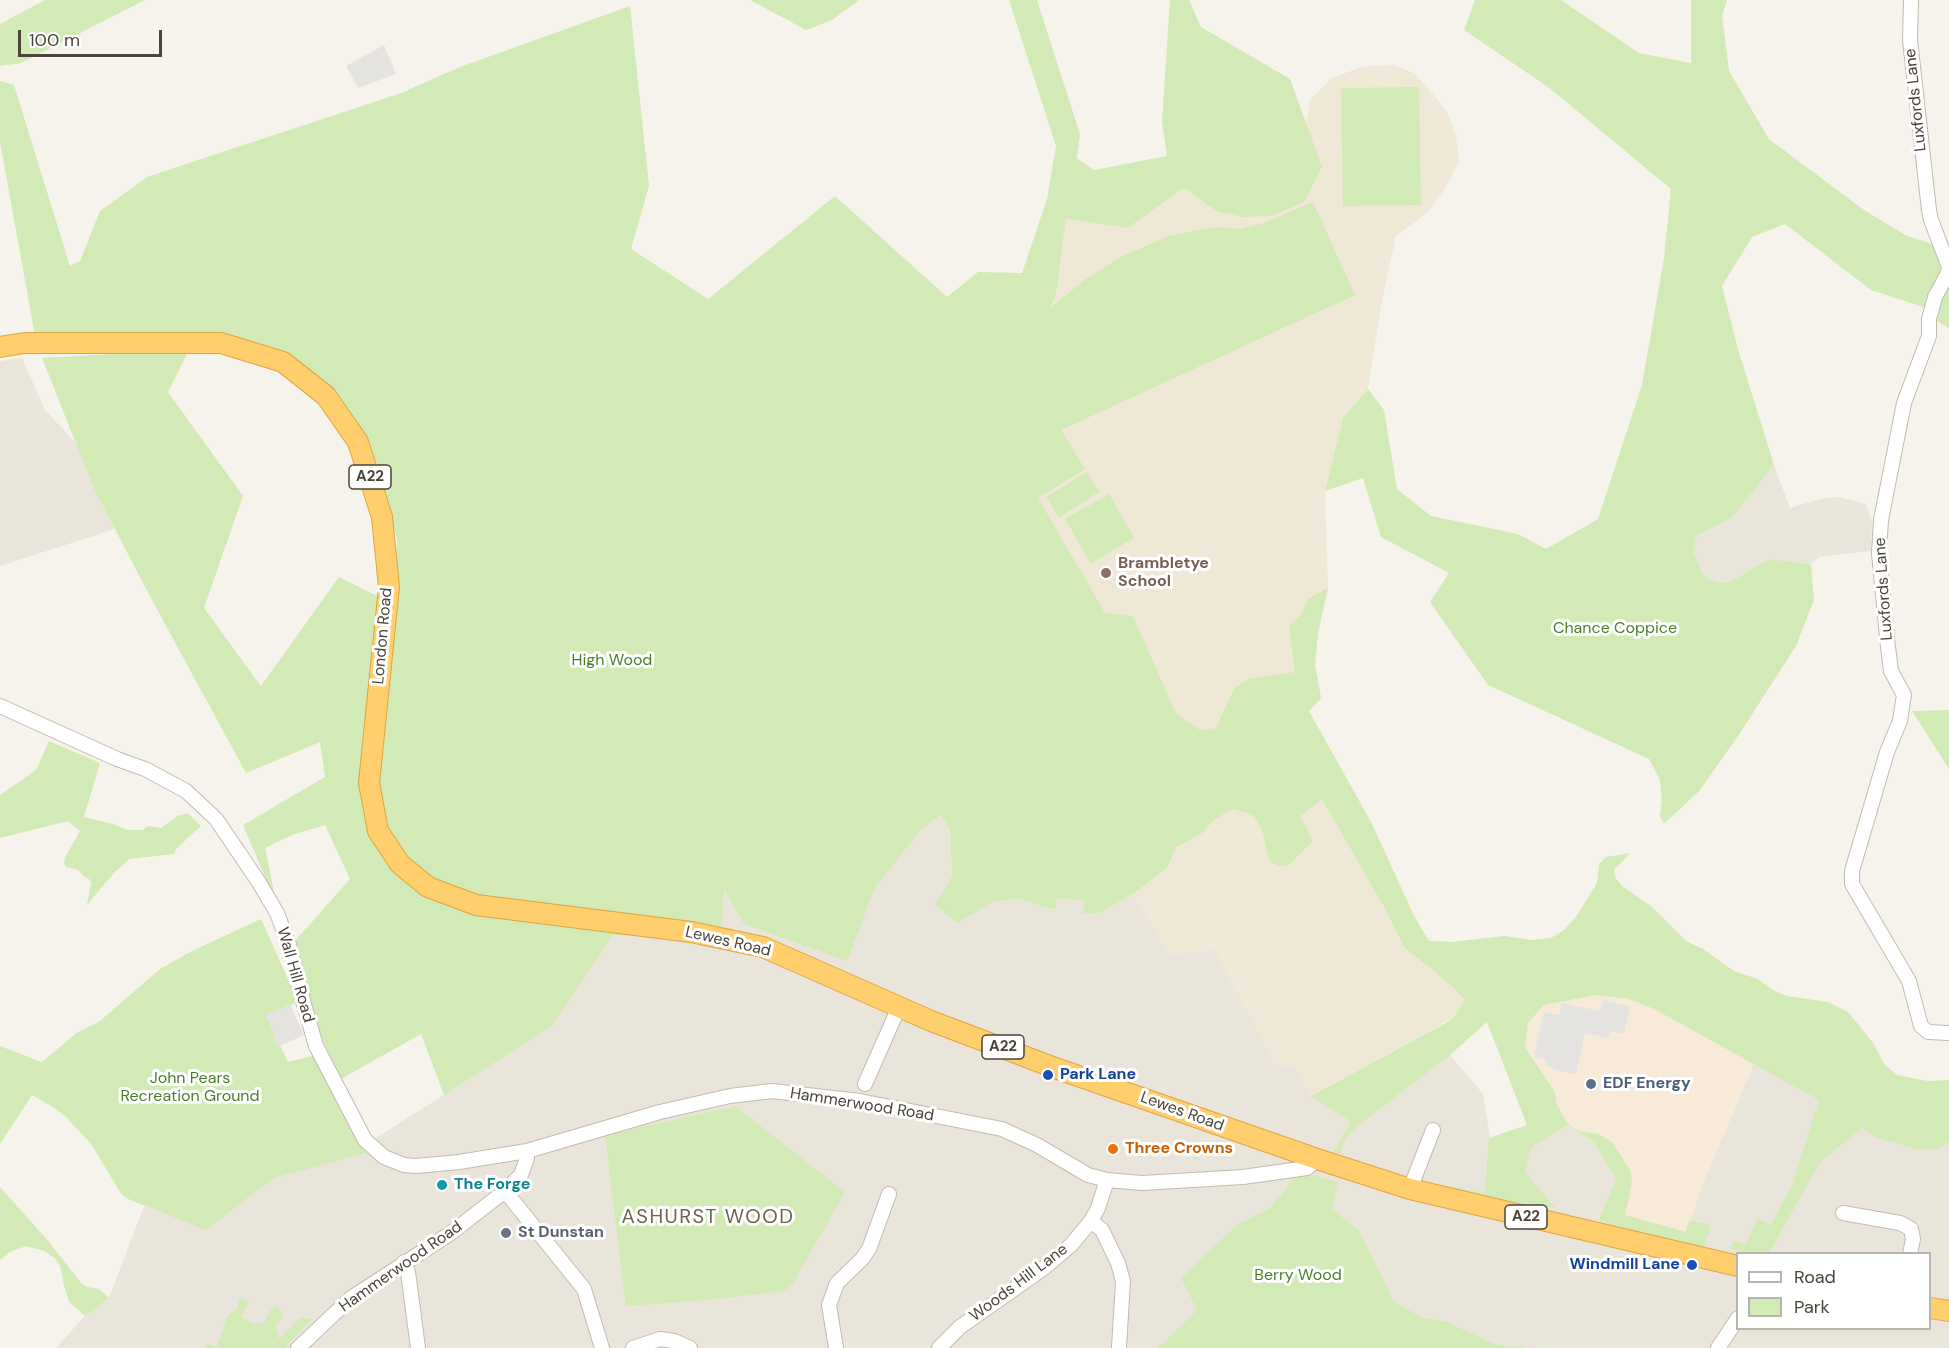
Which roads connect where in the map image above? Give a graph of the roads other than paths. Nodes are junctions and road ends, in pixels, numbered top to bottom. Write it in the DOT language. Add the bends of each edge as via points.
graph roads {
  1 [pos="1911,0"];
  2 [pos="1948,273"];
  3 [pos="0,347"];
  4 [pos="0,706"];
  5 [pos="428,887"];
  6 [pos="899,1007"];
  7 [pos="1949,1033"];
  8 [pos="865,1084"];
  9 [pos="843,1098"];
  10 [pos="872,1103"];
  11 [pos="1433,1130"];
  12 [pos="527,1151"];
  13 [pos="1317,1159"];
  14 [pos="1107,1180"];
  15 [pos="1410,1189"];
  16 [pos="505,1191"];
  17 [pos="889,1194"];
  18 [pos="1843,1213"];
  19 [pos="1091,1221"];
  20 [pos="1910,1252"];
  21 [pos="404,1262"];
  22 [pos="1736,1266"];
  23 [pos="1931,1308"];
  24 [pos="1949,1311"];
  25 [pos="1736,1320"];
  26 [pos="944,1345"];
  27 [pos="301,1347"];
  28 [pos="418,1348"];
  29 [pos="602,1348"];
  30 [pos="633,1348"];
  31 [pos="690,1348"];
  32 [pos="836,1348"];
  33 [pos="1119,1348"];
  34 [pos="1718,1348"];
  1 -- 2 [label="street, Luxfords Lane" via="1910,40 1929,210"];
  2 -- 7 [label="street, Luxfords Lane" via="1935,297 1929,336 1905,403 1881,519 1879,553 1891,670 1904,695 1900,721 1852,871 1852,884 1909,981 1921,1026 1928,1032"];
  3 -- 5 [label="highway, London Road / A22" via="25,343 220,343 283,362 326,396 358,442 382,517 389,587 369,783 378,831 400,864"];
  4 -- 12 [label="street, Wall Hill Road" via="153,773 186,791 216,819 277,913 316,1046 365,1140 375,1150 404,1165 416,1166"];
  5 -- 6 [label="highway, Lewes Road / A22" via="476,905 691,932 762,947"];
  6 -- 8 [label="street"];
  6 -- 13 [label="highway, Lewes Road / A22" via="1058,1069"];
  8 -- 9 [label="street"];
  8 -- 10 [label="street"];
  9 -- 10 [label="street, Hammerwood Road"];
  9 -- 12 [label="street, Hammerwood Road" via="772,1091 730,1096"];
  10 -- 14 [label="street, Hammerwood Road" via="1002,1130 1088,1175"];
  11 -- 15 [label="street"];
  12 -- 16 [label="street, Hammerwood Road" via="521,1175"];
  13 -- 14 [label="street, Hammerwood Road" via="1307,1168 1243,1177 1142,1183"];
  13 -- 15 [label="highway, Lewes Road / A22"];
  14 -- 19 [label="street, Woods Hill Lane"];
  15 -- 22 [label="highway, Lewes Road / A22"];
  16 -- 21 [label="street, Hammerwood Road"];
  16 -- 29 [label="street" via="584,1289"];
  17 -- 32 [label="street" via="869,1249 837,1283 829,1305"];
  18 -- 20 [label="street" via="1900,1223 1911,1229"];
  19 -- 26 [label="street, Woods Hill Lane" via="1044,1268 985,1308"];
  19 -- 33 [label="street" via="1102,1230 1123,1281"];
  21 -- 27 [label="street, Hammerwood Road" via="351,1298"];
  21 -- 28 [label="street"];
  23 -- 24 [label="highway"];
  25 -- 34 [label="street"];
  30 -- 31 [label="street" via="660,1339"];
}
